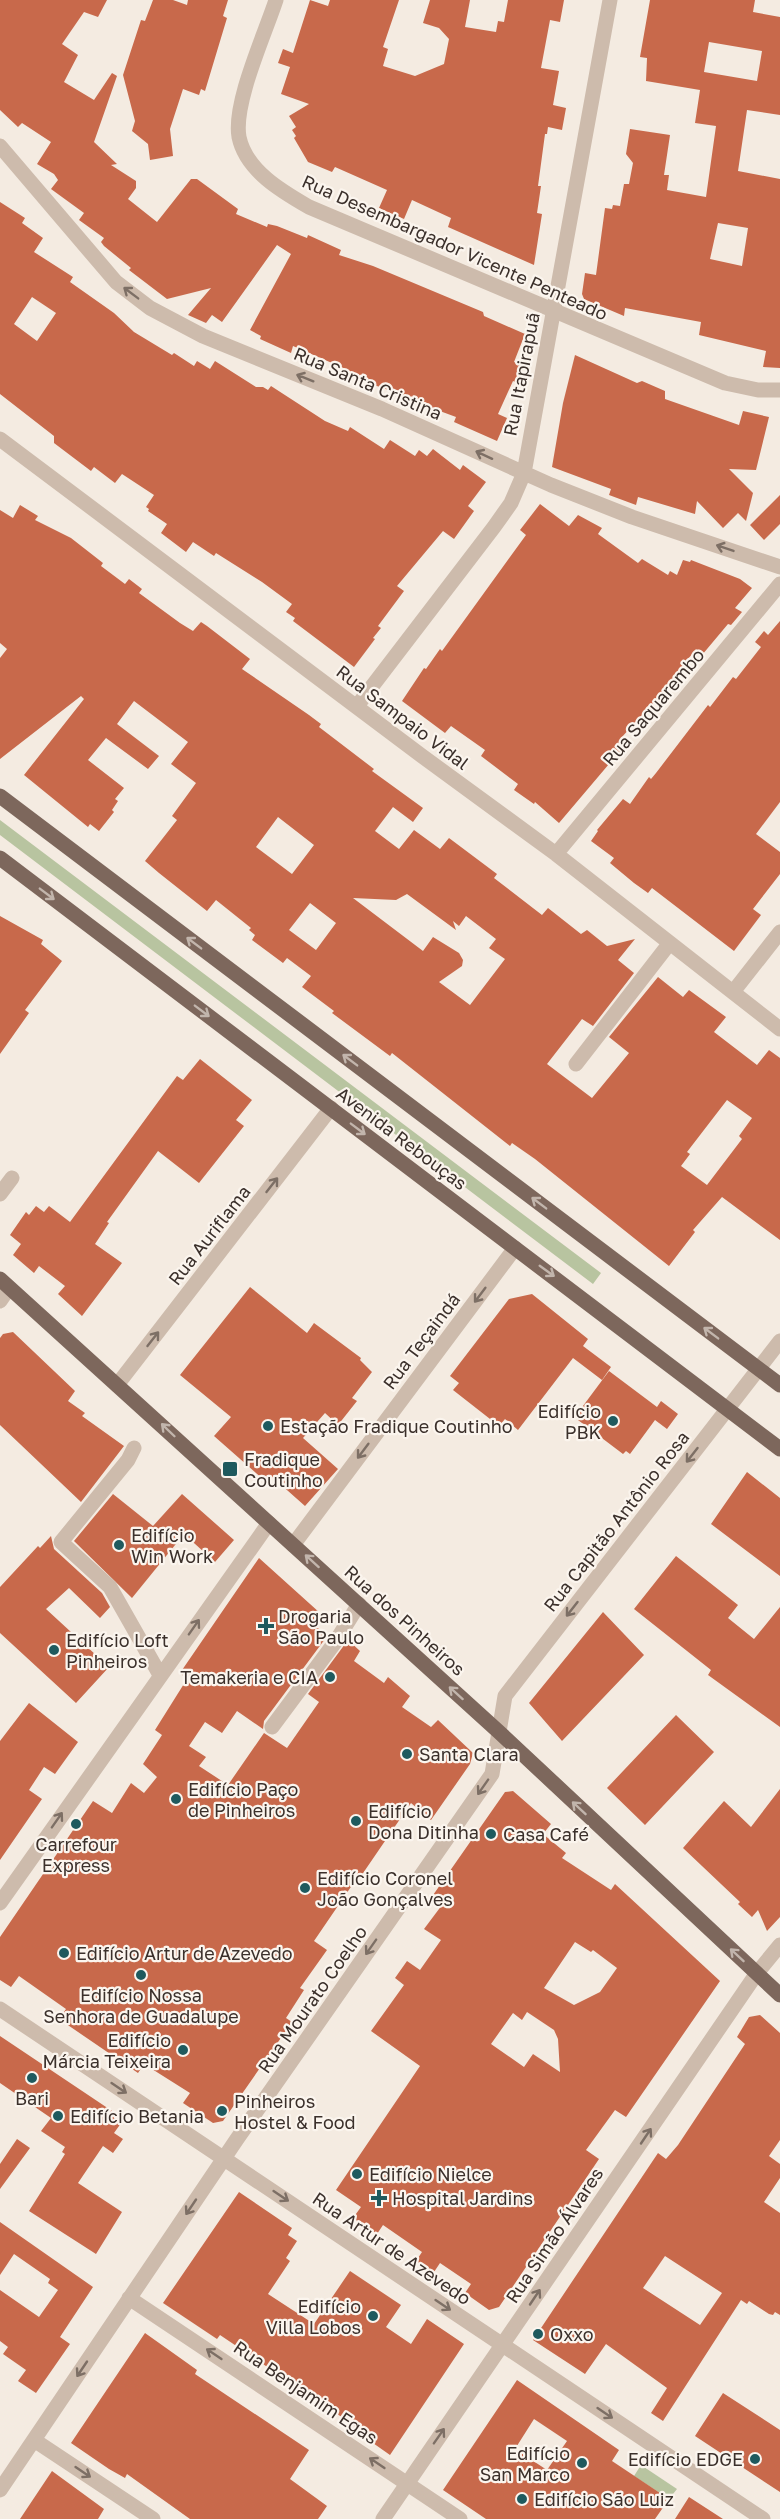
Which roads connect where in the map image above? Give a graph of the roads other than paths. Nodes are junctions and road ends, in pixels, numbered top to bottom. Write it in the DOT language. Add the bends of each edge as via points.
graph roads {
  1 [pos="276,0"];
  2 [pos="610,0"];
  3 [pos="0,146"];
  4 [pos="554,313"];
  5 [pos="780,390"];
  6 [pos="0,439"];
  7 [pos="524,473"];
  8 [pos="780,567"];
  9 [pos="780,584"];
  10 [pos="357,706"];
  11 [pos="0,796"];
  12 [pos="556,854"];
  13 [pos="0,858"];
  14 [pos="780,932"];
  15 [pos="669,944"];
  16 [pos="734,992"];
  17 [pos="780,1029"];
  18 [pos="576,1064"];
  19 [pos="331,1108"];
  20 [pos="12,1178"];
  21 [pos="0,1194"];
  22 [pos="515,1248"];
  23 [pos="5,1283"];
  24 [pos="0,1301"];
  25 [pos="780,1341"];
  26 [pos="758,1368"];
  27 [pos="117,1385"];
  28 [pos="780,1385"];
  29 [pos="728,1408"];
  30 [pos="135,1448"];
  31 [pos="780,1449"];
  32 [pos="269,1523"];
  33 [pos="293,1545"];
  34 [pos="359,1604"];
  35 [pos="160,1674"];
  36 [pos="272,1727"];
  37 [pos="499,1732"];
  38 [pos="0,1903"];
  39 [pos="780,1945"];
  40 [pos="757,1973"];
  41 [pos="780,1995"];
  42 [pos="0,2009"];
  43 [pos="224,2159"];
  44 [pos="129,2298"];
  45 [pos="502,2345"];
  46 [pos="34,2440"];
  47 [pos="407,2483"];
  48 [pos="0,2490"];
  49 [pos="153,2519"];
  50 [pos="383,2519"];
  51 [pos="460,2519"];
  52 [pos="763,2519"];
  1 -- 4 [label="street, Rua Desembargador Vicente Penteado" via="238,117 240,139 250,160 284,192 309,207"];
  2 -- 4 [label="street, Rua Itapirapuã"];
  7 -- 3 [label="street, Rua Santa Cristina, one-way" via="382,409 203,336 150,308 116,282"];
  4 -- 5 [label="street, Rua Desembargador Vicente Penteado" via="725,383"];
  4 -- 7 [label="street, Rua Itapirapuã"];
  6 -- 10 [label="street, Rua Sampaio Vidal"];
  8 -- 7 [label="street, Rua Santa Cristina, one-way" via="632,517"];
  7 -- 10 [label="street, Rua Itapirapuã" via="494,528"];
  9 -- 12 [label="street, Rua Saquarembo"];
  10 -- 12 [label="street, Rua Sampaio Vidal"];
  26 -- 11 [label="main road, Avenida Rebouças, one-way"];
  12 -- 15 [label="street, Rua Sampaio Vidal"];
  13 -- 19 [label="main road, Avenida Rebouças, one-way"];
  14 -- 16 [label="street"];
  15 -- 16 [label="street, Rua Sampaio Vidal"];
  15 -- 18 [label="street"];
  16 -- 17 [label="street, Rua Sampaio Vidal"];
  19 -- 22 [label="main road, Avenida Rebouças, one-way"];
  27 -- 19 [label="street, Rua Auriflama, one-way"];
  20 -- 21 [label="street"];
  22 -- 29 [label="main road, Avenida Rebouças, one-way"];
  22 -- 33 [label="street, Rua Teçaindá, one-way"];
  23 -- 24 [label="street"];
  23 -- 27 [label="main road, Rua dos Pinheiros"];
  25 -- 26 [label="street, Rua Capitão Antônio Rosa"];
  26 -- 28 [label="main road, Avenida Rebouças"];
  26 -- 29 [label="street, Rua Capitão Antônio Rosa"];
  32 -- 27 [label="main road, Rua dos Pinheiros, one-way"];
  29 -- 31 [label="main road, Avenida Rebouças"];
  29 -- 37 [label="street, Rua Capitão Antônio Rosa, one-way" via="505,1696"];
  30 -- 35 [label="street" via="61,1542 110,1587"];
  32 -- 33 [label="main road, Rua dos Pinheiros"];
  35 -- 32 [label="street, one-way"];
  34 -- 33 [label="main road, Rua dos Pinheiros, one-way"];
  34 -- 36 [label="street"];
  37 -- 34 [label="main road, Rua dos Pinheiros, one-way"];
  38 -- 35 [label="street, one-way"];
  40 -- 37 [label="main road, Rua dos Pinheiros, one-way"];
  37 -- 43 [label="street, Rua Mourato Coelho, one-way" via="492,1773"];
  39 -- 40 [label="street, Rua Simão Álvares"];
  40 -- 41 [label="main road, Rua dos Pinheiros"];
  45 -- 40 [label="street, Rua Simão Álvares, one-way"];
  42 -- 43 [label="street, Rua Artur de Azevedo, one-way"];
  43 -- 44 [label="street, Rua Mourato Coelho, one-way"];
  43 -- 45 [label="street, Rua Artur de Azevedo, one-way"];
  44 -- 46 [label="street, Rua Mourato Coelho, one-way"];
  47 -- 44 [label="street, Rua Benjamim Egas, one-way"];
  47 -- 45 [label="street, Rua Simão Álvares, one-way"];
  45 -- 52 [label="street, Rua Artur de Azevedo, one-way"];
  46 -- 48 [label="street, Rua Mourato Coelho"];
  46 -- 49 [label="street, one-way"];
  47 -- 50 [label="street, Rua Simão Álvares"];
  47 -- 51 [label="street, Rua Benjamim Egas"];
}
